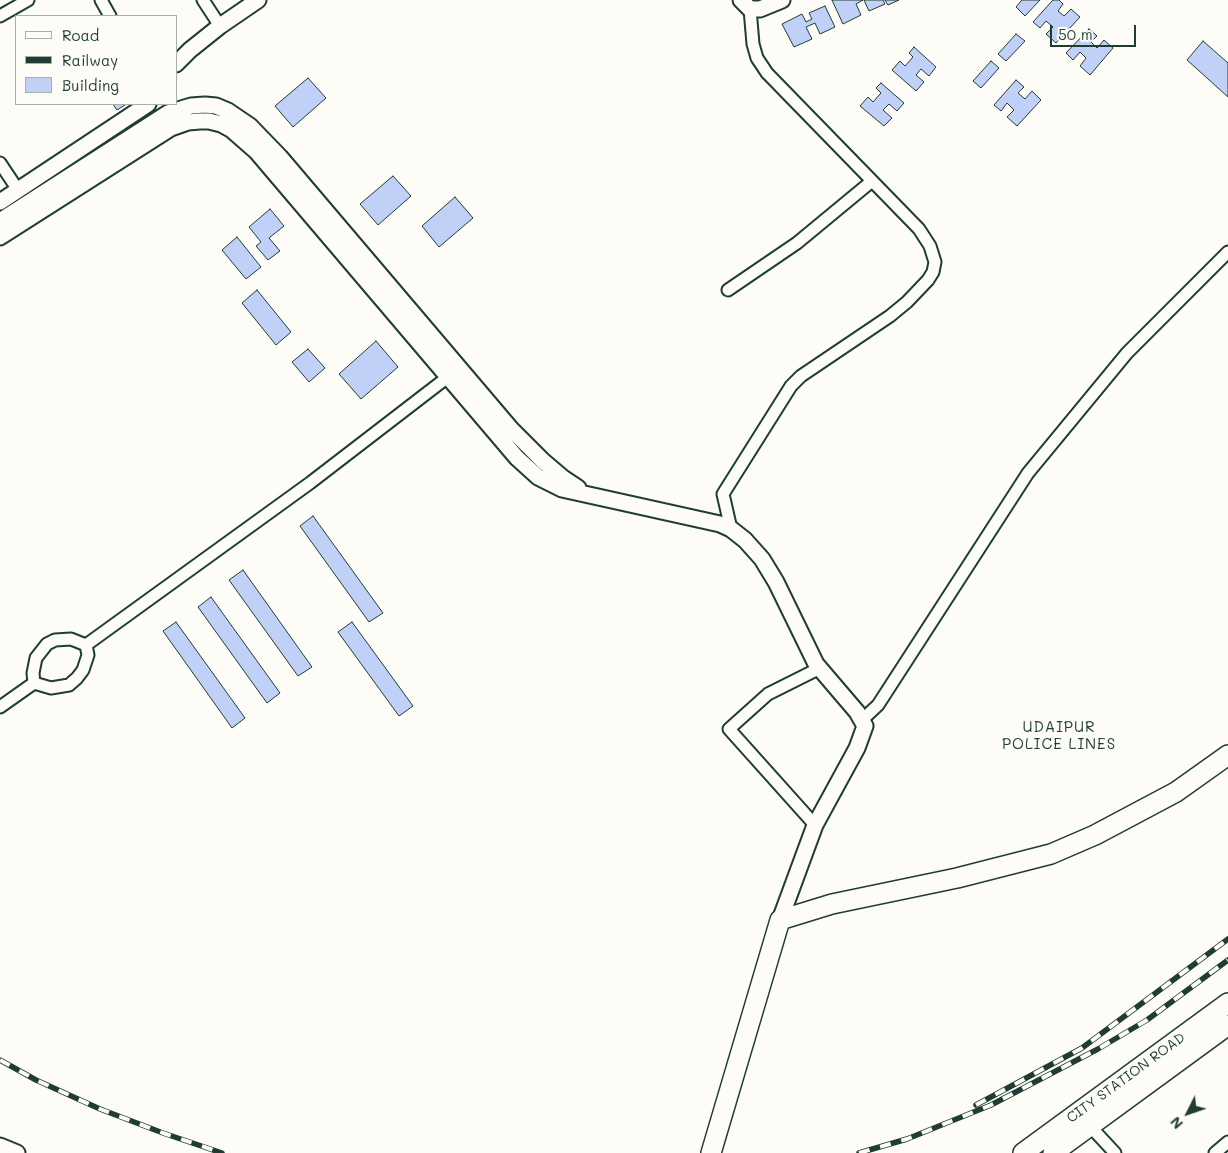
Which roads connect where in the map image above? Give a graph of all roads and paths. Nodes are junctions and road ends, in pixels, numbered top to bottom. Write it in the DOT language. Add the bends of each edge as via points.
graph roads {
  1 [pos="28,0"];
  2 [pos="101,0"];
  3 [pos="203,0"];
  4 [pos="258,0"];
  5 [pos="782,0"];
  6 [pos="746,5"];
  7 [pos="109,15"];
  8 [pos="0,16"];
  9 [pos="220,26"];
  10 [pos="178,62"];
  11 [pos="146,105"];
  12 [pos="0,163"];
  13 [pos="872,181"];
  14 [pos="18,190"];
  15 [pos="0,202"];
  16 [pos="0,221"];
  17 [pos="0,237"];
  18 [pos="1228,252"];
  19 [pos="728,290"];
  20 [pos="454,372"];
  21 [pos="731,529"];
  22 [pos="86,645"];
  23 [pos="820,668"];
  24 [pos="34,682"];
  25 [pos="0,707"];
  26 [pos="862,720"];
  27 [pos="1228,756"];
  28 [pos="815,825"];
  29 [pos="780,920"];
  30 [pos="1228,1003"];
  31 [pos="1228,1025"];
  32 [pos="1090,1126"];
  33 [pos="1228,1142"];
  34 [pos="0,1146"];
  35 [pos="17,1153"];
  36 [pos="711,1153"];
  37 [pos="1023,1153"];
  38 [pos="1053,1153"];
  39 [pos="1115,1153"];
  40 [pos="1215,1153"];
  1 -- 8 [label="street"];
  2 -- 7 [label="street"];
  3 -- 9 [label="street"];
  4 -- 9 [label="street"];
  5 -- 6 [label="street" via="760,10"];
  6 -- 13 [label="street" via="757,58 767,73"];
  9 -- 10 [label="street"];
  11 -- 14 [label="street"];
  12 -- 14 [label="street"];
  13 -- 19 [label="street" via="797,243"];
  13 -- 21 [label="street" via="925,237 933,252 933,272 919,291 890,316 791,386 723,494"];
  14 -- 15 [label="street"];
  16 -- 20 [label="street" via="168,112 191,106 216,106 240,118 264,139"];
  17 -- 20 [label="street" via="171,128 200,121 221,124 256,151"];
  18 -- 26 [label="street" via="1127,353 1028,473 878,704"];
  20 -- 21 [label="street" via="527,468 551,484"];
  20 -- 22 [label="street" via="310,483"];
  21 -- 23 [label="street" via="745,540 768,569"];
  22 -- 24 [label="street" via="88,655 83,670 69,684 51,688"];
  22 -- 24 [label="street" via="71,640 55,640 47,644 36,658"];
  23 -- 26 [label="street"];
  23 -- 28 [label="street" via="768,694 729,729"];
  24 -- 25 [label="street"];
  26 -- 28 [label="street" via="864,732 857,748"];
  27 -- 29 [label="main road" via="1176,792 1095,835 1051,854 832,904"];
  28 -- 29 [label="street"];
  29 -- 36 [label="main road"];
  30 -- 37 [label="main road, CITY STATION ROAD"];
  31 -- 32 [label="main road, CITY STATION ROAD"];
  32 -- 38 [label="main road, CITY STATION ROAD"];
  32 -- 39 [label="street"];
  33 -- 40 [label="street"];
  34 -- 35 [label="street"];
}
